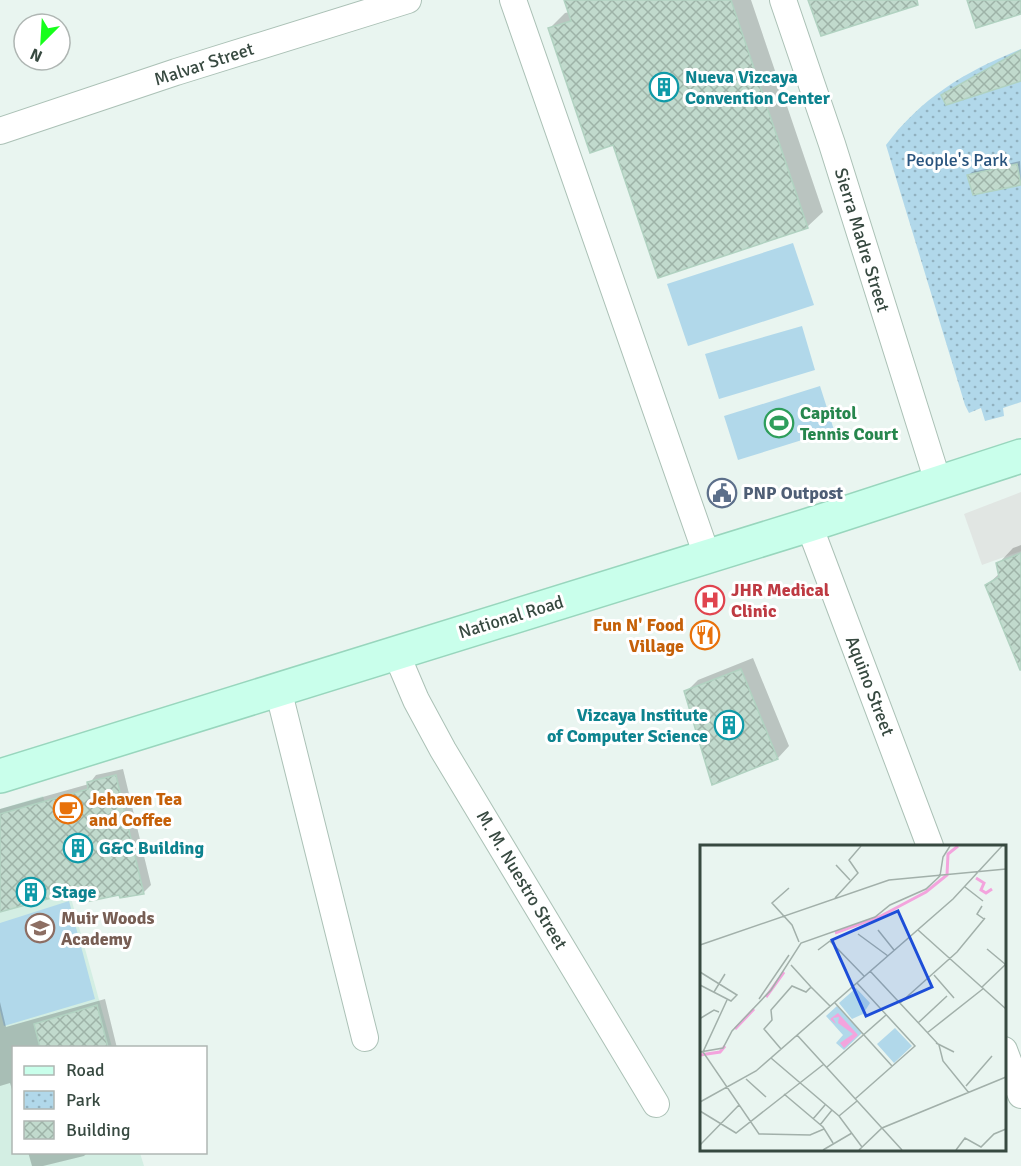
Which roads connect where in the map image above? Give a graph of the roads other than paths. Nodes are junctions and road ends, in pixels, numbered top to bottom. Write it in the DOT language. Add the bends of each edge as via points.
graph roads {
  1 [pos="408,0"];
  2 [pos="513,0"];
  3 [pos="783,0"];
  4 [pos="0,131"];
  5 [pos="1021,456"];
  6 [pos="938,482"];
  7 [pos="809,525"];
  8 [pos="707,556"];
  9 [pos="396,653"];
  10 [pos="278,689"];
  11 [pos="0,776"];
  12 [pos="930,845"];
  13 [pos="365,1038"];
  14 [pos="1006,1053"];
  15 [pos="1021,1095"];
  16 [pos="656,1104"];
  1 -- 4 [label="street, Malvar Street"];
  2 -- 8 [label="street"];
  3 -- 6 [label="street, Sierra Madre Street"];
  5 -- 6 [label="main road, National Road"];
  6 -- 7 [label="main road, National Road"];
  7 -- 8 [label="main road, National Road"];
  7 -- 12 [label="street, Aquino Street"];
  8 -- 9 [label="main road, National Road"];
  9 -- 10 [label="main road, National Road"];
  9 -- 16 [label="street, M. M. Nuestro Street" via="443,750"];
  10 -- 11 [label="main road, National Road"];
  10 -- 13 [label="street"];
  14 -- 15 [label="street"];
}
